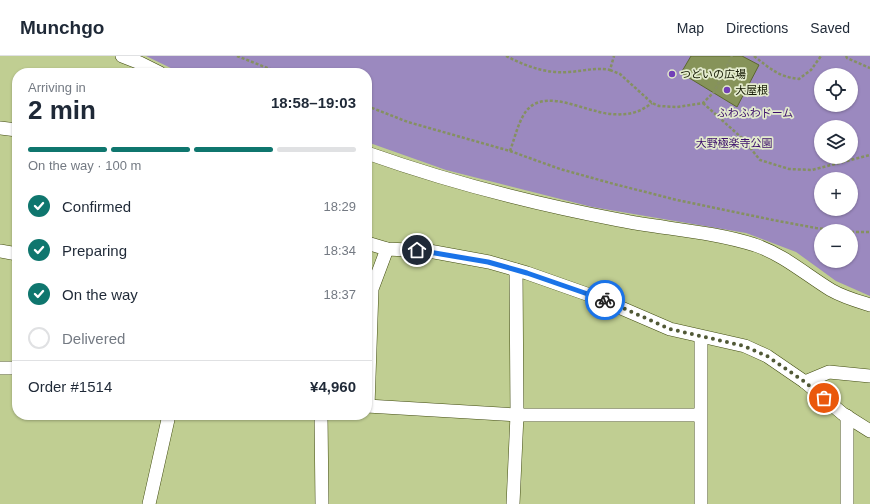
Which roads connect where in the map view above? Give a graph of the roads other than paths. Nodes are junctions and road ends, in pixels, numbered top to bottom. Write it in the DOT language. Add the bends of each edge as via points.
graph roads {
  1 [pos="122,56"];
  2 [pos="150,68"];
  3 [pos="0,128"];
  4 [pos="12,129"];
  5 [pos="372,155"];
  6 [pos="372,244"];
  7 [pos="387,248"];
  8 [pos="0,251"];
  9 [pos="12,253"];
  10 [pos="516,270"];
  11 [pos="372,289"];
  12 [pos="870,305"];
  13 [pos="701,337"];
  14 [pos="0,368"];
  15 [pos="12,368"];
  16 [pos="870,376"];
  17 [pos="805,382"];
  18 [pos="372,406"];
  19 [pos="517,415"];
  20 [pos="700,415"];
  21 [pos="847,416"];
  22 [pos="168,420"];
  23 [pos="321,420"];
  24 [pos="870,431"];
  25 [pos="149,504"];
  26 [pos="322,504"];
  27 [pos="513,504"];
  28 [pos="701,504"];
  29 [pos="847,504"];
  1 -- 2 [label="street"];
  3 -- 4 [label="street"];
  5 -- 12 [label="street" via="494,192 580,213 733,239 757,246 781,256 831,290 854,301"];
  6 -- 7 [label="street"];
  7 -- 10 [label="street" via="429,251"];
  7 -- 11 [label="street"];
  8 -- 9 [label="street"];
  10 -- 13 [label="street" via="598,298 670,329"];
  10 -- 19 [label="street"];
  13 -- 17 [label="street" via="744,346 767,356"];
  13 -- 20 [label="street"];
  14 -- 15 [label="street"];
  16 -- 17 [label="street" via="829,372"];
  17 -- 21 [label="street"];
  18 -- 19 [label="street"];
  19 -- 20 [label="street"];
  19 -- 27 [label="street"];
  20 -- 28 [label="street"];
  21 -- 24 [label="street"];
  21 -- 29 [label="street"];
  22 -- 25 [label="street"];
  23 -- 26 [label="street"];
}
